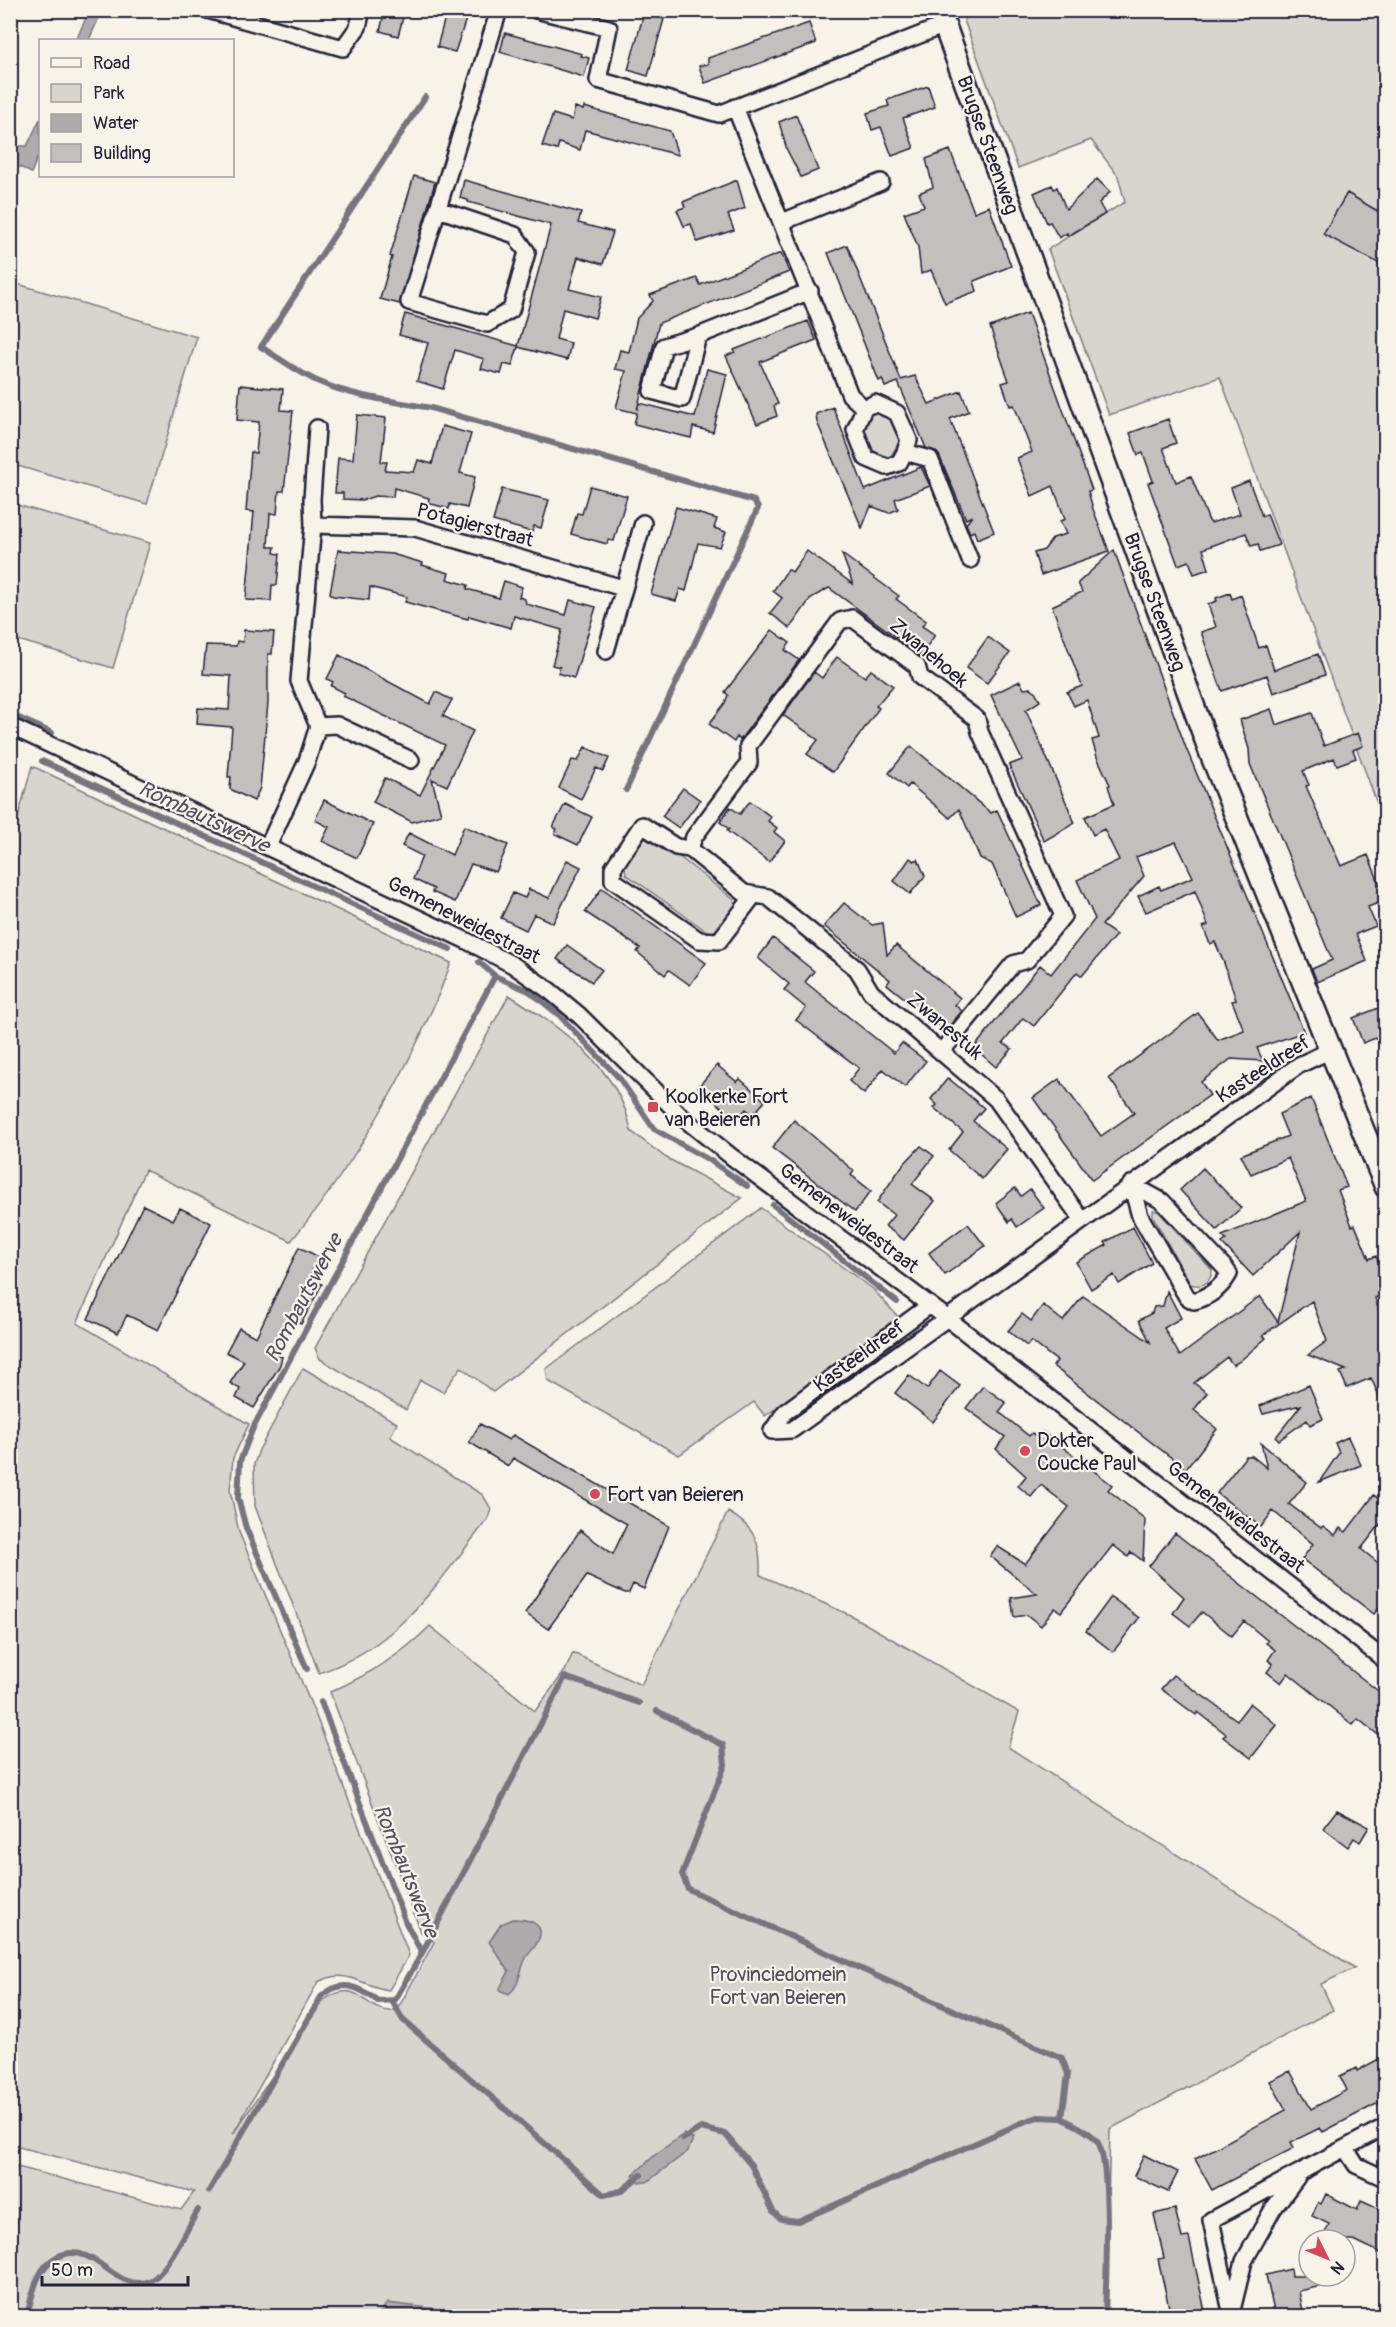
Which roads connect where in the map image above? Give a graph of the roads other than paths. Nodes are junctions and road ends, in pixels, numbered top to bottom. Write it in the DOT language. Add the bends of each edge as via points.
graph roads {
  1 [pos="208,10"];
  2 [pos="362,10"];
  3 [pos="499,10"];
  4 [pos="536,10"];
  5 [pos="942,18"];
  6 [pos="735,107"];
  7 [pos="881,182"];
  8 [pos="438,209"];
  9 [pos="782,222"];
  10 [pos="810,291"];
  11 [pos="698,336"];
  12 [pos="864,408"];
  13 [pos="317,428"];
  14 [pos="905,452"];
  15 [pos="643,523"];
  16 [pos="313,525"];
  17 [pos="970,560"];
  18 [pos="623,588"];
  19 [pos="606,651"];
  20 [pos="10,726"];
  21 [pos="318,726"];
  22 [pos="411,760"];
  23 [pos="268,846"];
  24 [pos="690,849"];
  25 [pos="754,895"];
  26 [pos="942,1051"];
  27 [pos="1329,1051"];
  28 [pos="1131,1184"];
  29 [pos="1386,1187"];
  30 [pos="1082,1220"];
  31 [pos="930,1305"];
  32 [pos="947,1318"];
  33 [pos="1386,1661"];
  34 [pos="1386,2126"];
  35 [pos="1345,2148"];
  36 [pos="1300,2172"];
  37 [pos="1386,2179"];
  38 [pos="1232,2315"];
  1 -- 2 [label="street" via="343,48 358,27"];
  3 -- 8 [label="street"];
  4 -- 6 [label="street" via="609,28 598,80 719,114"];
  5 -- 6 [label="street"];
  5 -- 27 [label="main road, Brugse Steenweg" via="1211,754"];
  6 -- 9 [label="street"];
  7 -- 9 [label="street"];
  8 -- 8 [label="street" via="409,302 487,324 511,310 527,252 515,235"];
  9 -- 10 [label="street"];
  10 -- 11 [label="street"];
  10 -- 12 [label="street" via="850,395"];
  12 -- 14 [label="street" via="875,403 897,413 909,440"];
  12 -- 14 [label="street" via="855,430 866,458 887,467 899,463"];
  13 -- 16 [label="street"];
  14 -- 17 [label="street" via="930,459"];
  15 -- 18 [label="street"];
  16 -- 18 [label="street, Potagierstraat" via="415,528"];
  16 -- 21 [label="street" via="299,681"];
  18 -- 19 [label="street"];
  20 -- 23 [label="street, Gemeneweidestraat"];
  21 -- 22 [label="street" via="337,725"];
  21 -- 23 [label="street" via="307,761"];
  23 -- 31 [label="street, Gemeneweidestraat" via="531,977 579,1015 682,1117"];
  24 -- 25 [label="street, Zwanestuk" via="744,893"];
  24 -- 25 [label="street, Zwanestuk" via="676,847 642,825 613,868 613,880 699,940 720,941"];
  24 -- 26 [label="street, Zwanehoek" via="694,837 749,763 748,746 840,621 852,618 917,666 920,677 977,719 1063,916 1027,960 1013,964"];
  25 -- 26 [label="street, Zwanestuk" via="768,897 857,969 871,992"];
  26 -- 30 [label="street, Zwanestuk" via="996,1099"];
  27 -- 28 [label="street, Kasteeldreef" via="1299,1065"];
  27 -- 29 [label="main road, Brugse Steenweg"];
  28 -- 28 [label="street" via="1140,1216 1187,1297 1194,1301 1203,1299 1224,1282 1228,1275 1225,1268 1162,1201"];
  28 -- 30 [label="street, Kasteeldreef"];
  30 -- 32 [label="street, Kasteeldreef"];
  31 -- 32 [label="street, Gemeneweidestraat"];
  31 -- 32 [label="street, Kasteeldreef" via="784,1412 772,1431 792,1430"];
  32 -- 33 [label="street, Gemeneweidestraat"];
  34 -- 35 [label="street"];
  35 -- 36 [label="street"];
  35 -- 37 [label="street" via="1356,2165"];
  36 -- 38 [label="street" via="1273,2209 1244,2261"];
  36 -- 38 [label="street" via="1211,2220"];
}
